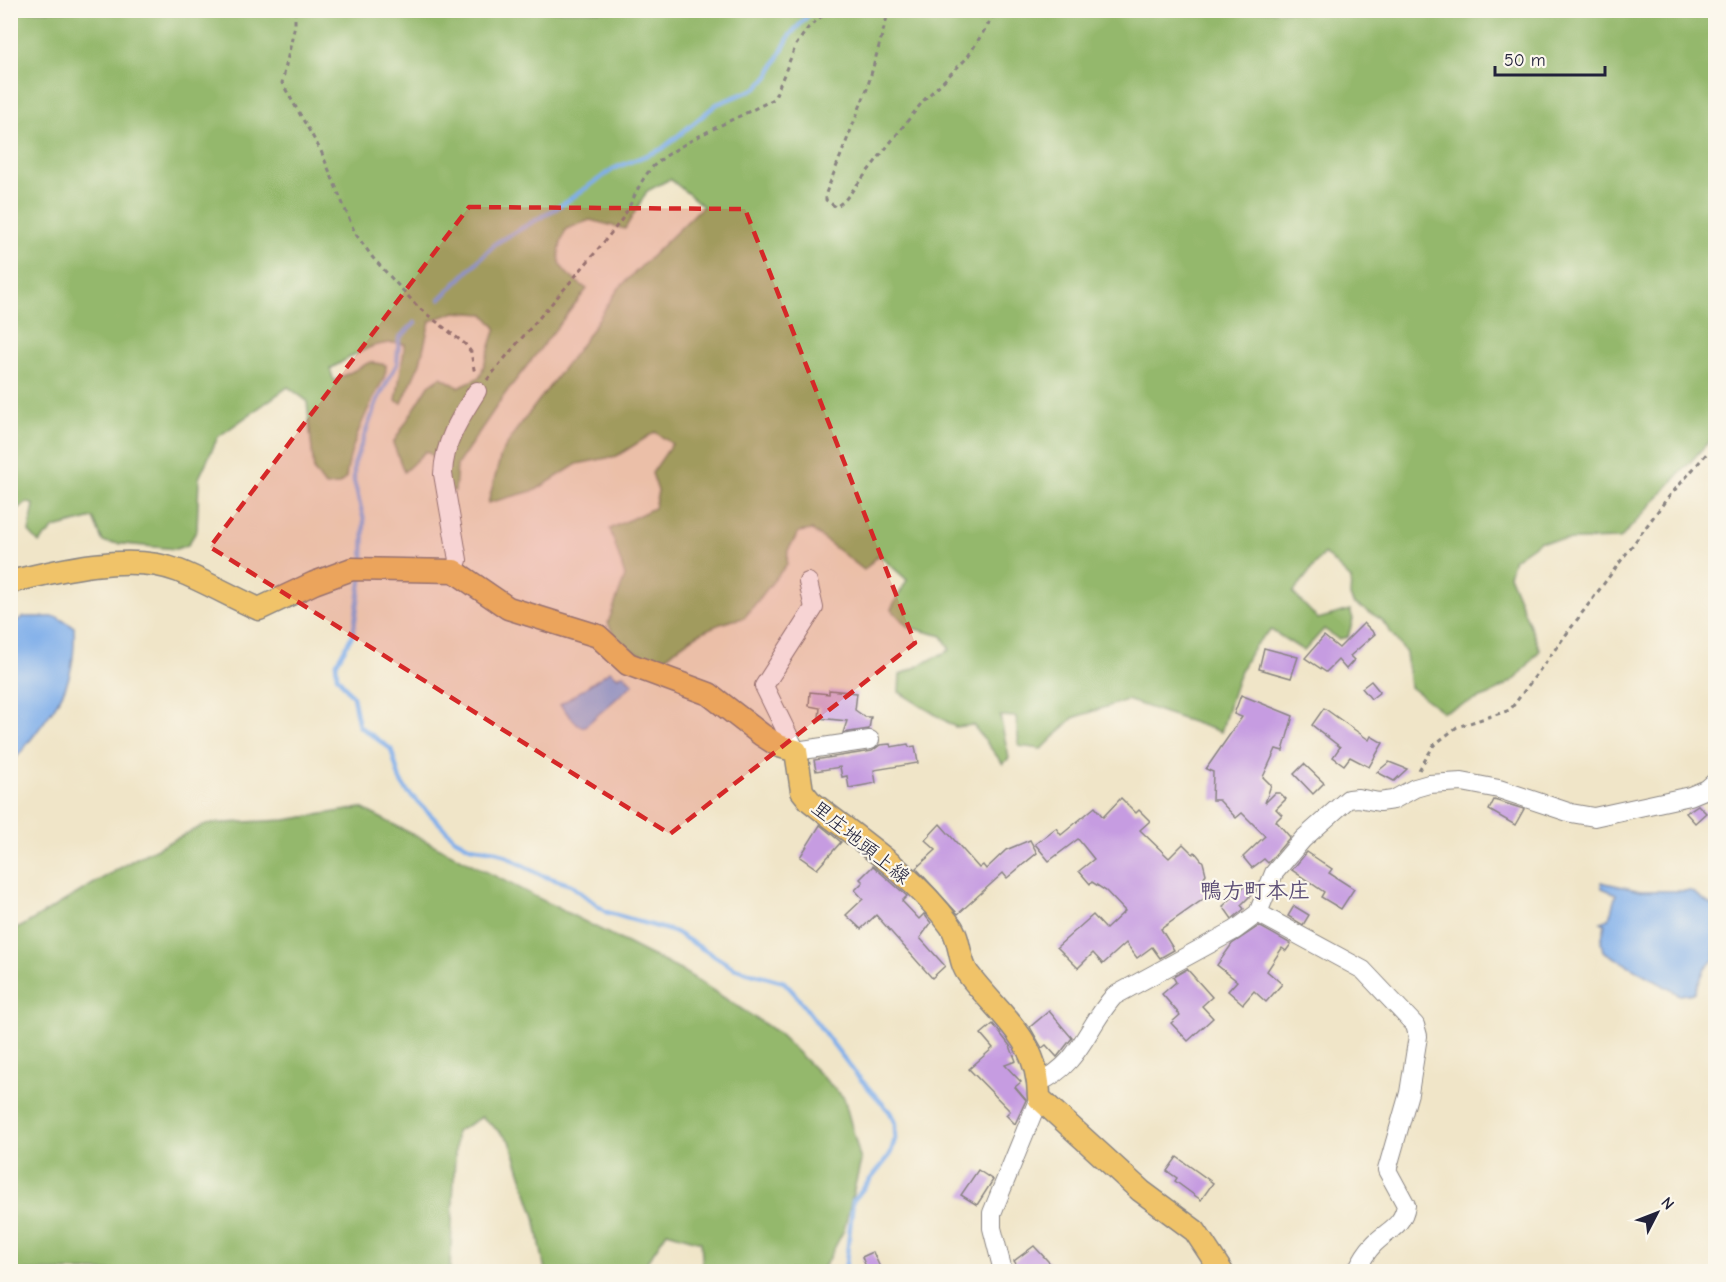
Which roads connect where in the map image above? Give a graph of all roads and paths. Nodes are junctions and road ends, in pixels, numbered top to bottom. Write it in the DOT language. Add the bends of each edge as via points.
graph roads {
  1 [pos="295,10"];
  2 [pos="829,10"];
  3 [pos="889,10"];
  4 [pos="997,10"];
  5 [pos="477,392"];
  6 [pos="1716,443"];
  7 [pos="454,571"];
  8 [pos="10,582"];
  9 [pos="808,582"];
  10 [pos="870,740"];
  11 [pos="796,751"];
  12 [pos="1716,781"];
  13 [pos="1415,788"];
  14 [pos="1258,913"];
  15 [pos="1039,1090"];
  16 [pos="999,1272"];
  17 [pos="1222,1272"];
  18 [pos="1356,1272"];
  1 -- 5 [label="path" via="282,83 285,92 321,151 355,233 419,308 465,344 471,352"];
  2 -- 5 [label="path" via="796,45 774,99 670,154 646,174 623,219"];
  3 -- 4 [label="path" via="867,89 826,193 830,206 836,207 845,200 924,100 967,58"];
  5 -- 7 [label="street" via="447,444 443,461 458,560"];
  6 -- 13 [label="path" via="1665,500 1510,710 1457,727 1434,745 1423,761"];
  7 -- 8 [label="main road" via="363,569 314,583 259,609 178,570 151,564 81,567"];
  7 -- 11 [label="main road" via="508,608 598,636 628,664 709,694 762,735"];
  9 -- 11 [label="street" via="814,608 764,686"];
  10 -- 11 [label="street"];
  11 -- 15 [label="main road, 里庄地頭上線" via="802,791 810,801 895,869 950,925 966,973 1020,1032"];
  12 -- 13 [label="street" via="1690,796 1594,817 1499,789 1462,783"];
  13 -- 14 [label="street" via="1393,800 1358,798 1338,806 1274,873"];
  14 -- 15 [label="street" via="1235,930 1114,996 1080,1049"];
  14 -- 18 [label="street" via="1363,970 1415,1025 1418,1036 1409,1093 1387,1170 1406,1205 1405,1211 1400,1223 1373,1245"];
  15 -- 16 [label="street" via="992,1213 1002,1267"];
  15 -- 17 [label="main road, 里庄地頭上線" via="1141,1191 1195,1231"];
}
